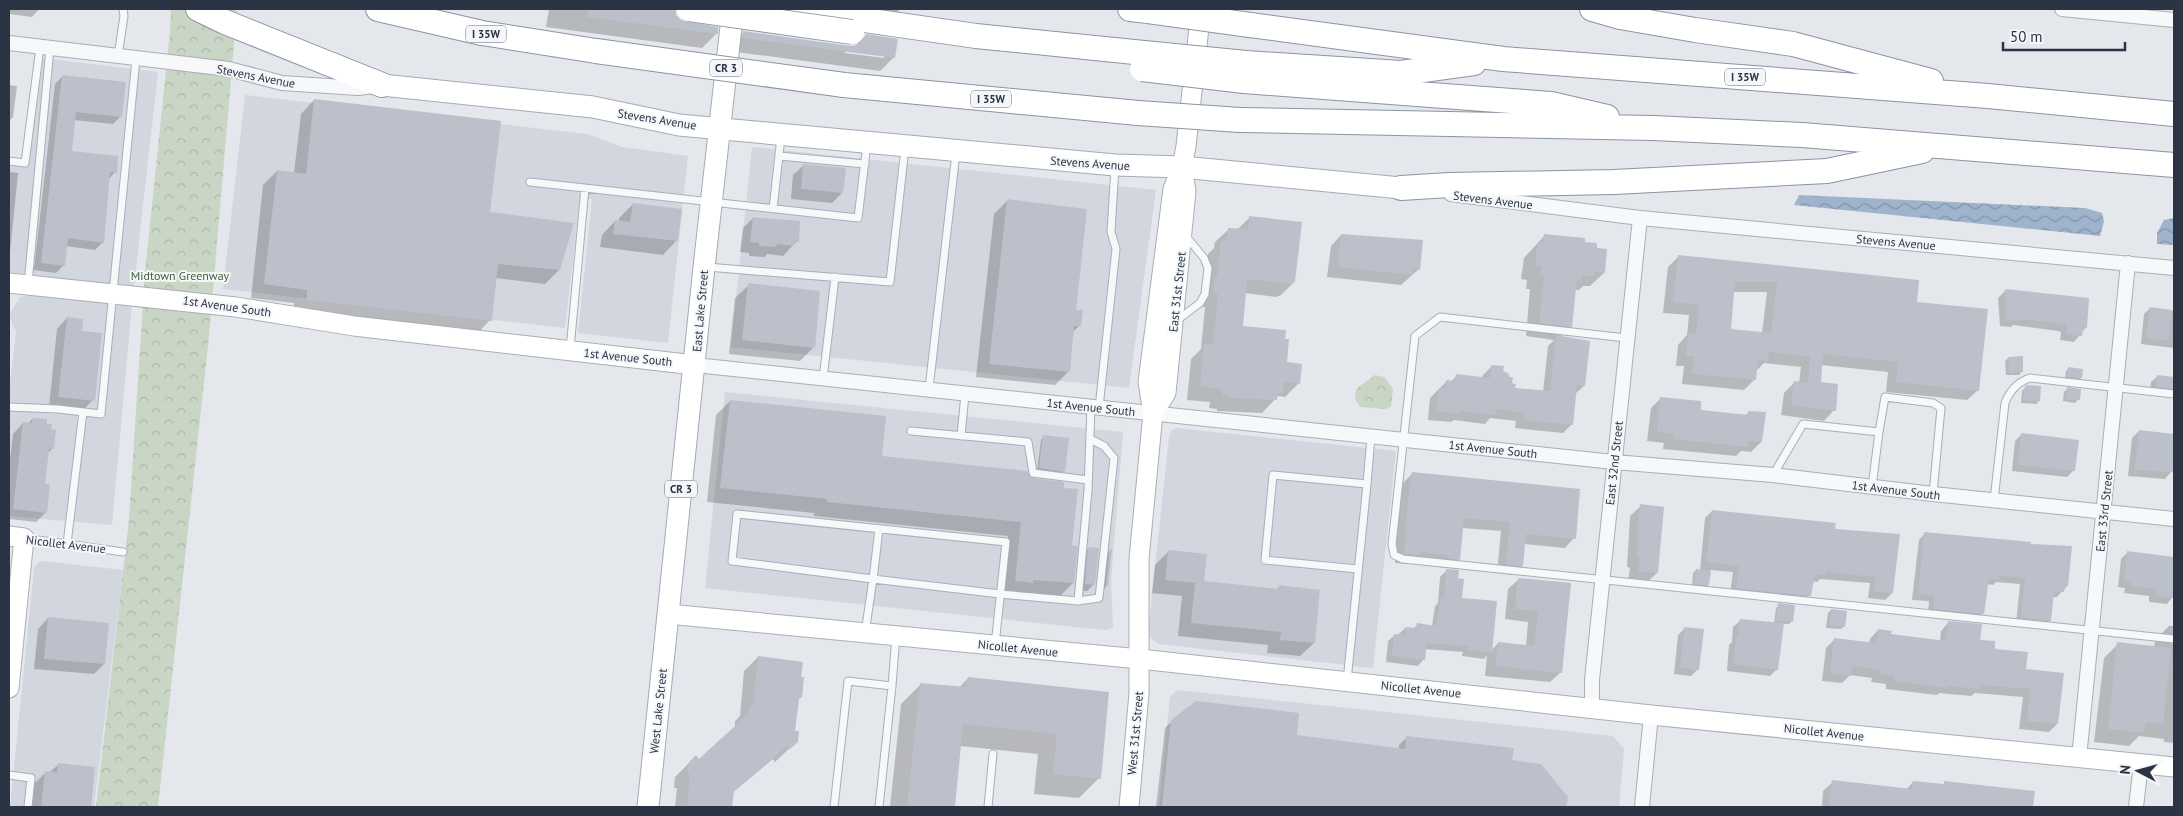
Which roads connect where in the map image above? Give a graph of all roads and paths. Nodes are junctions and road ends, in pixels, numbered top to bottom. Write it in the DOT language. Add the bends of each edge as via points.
graph roads {
  1 [pos="123,9"];
  2 [pos="198,9"];
  3 [pos="378,9"];
  4 [pos="689,9"];
  5 [pos="733,9"];
  6 [pos="788,9"];
  7 [pos="1200,9"];
  8 [pos="1592,9"];
  9 [pos="2062,9"];
  10 [pos="1139,10"];
  11 [pos="2157,13"];
  12 [pos="2174,20"];
  13 [pos="853,25"];
  14 [pos="9,43"];
  15 [pos="45,47"];
  16 [pos="118,56"];
  17 [pos="1503,58"];
  18 [pos="136,59"];
  19 [pos="1245,72"];
  20 [pos="382,85"];
  21 [pos="1988,96"];
  22 [pos="2174,106"];
  23 [pos="2116,108"];
  24 [pos="2174,114"];
  25 [pos="719,127"];
  26 [pos="1653,128"];
  27 [pos="782,133"];
  28 [pos="867,141"];
  29 [pos="905,145"];
  30 [pos="1948,145"];
  31 [pos="956,152"];
  32 [pos="779,156"];
  33 [pos="9,161"];
  34 [pos="2135,162"];
  35 [pos="865,164"];
  36 [pos="2174,165"];
  37 [pos="1115,166"];
  38 [pos="1182,167"];
  39 [pos="2174,178"];
  40 [pos="530,182"];
  41 [pos="585,188"];
  42 [pos="1401,188"];
  43 [pos="711,201"];
  44 [pos="773,209"];
  45 [pos="1640,218"];
  46 [pos="1183,234"];
  47 [pos="2128,263"];
  48 [pos="704,267"];
  49 [pos="2174,268"];
  50 [pos="835,277"];
  51 [pos="9,283"];
  52 [pos="28,285"];
  53 [pos="113,293"];
  54 [pos="1174,322"];
  55 [pos="1626,338"];
  56 [pos="570,351"];
  57 [pos="695,365"];
  58 [pos="823,380"];
  59 [pos="929,388"];
  60 [pos="2117,388"];
  61 [pos="965,394"];
  62 [pos="2174,394"];
  63 [pos="9,407"];
  64 [pos="1095,407"];
  65 [pos="83,412"];
  66 [pos="1153,413"];
  67 [pos="911,431"];
  68 [pos="1878,432"];
  69 [pos="961,436"];
  70 [pos="1371,437"];
  71 [pos="1090,439"];
  72 [pos="1403,440"];
  73 [pos="1614,462"];
  74 [pos="1773,475"];
  75 [pos="1088,480"];
  76 [pos="1367,484"];
  77 [pos="1872,487"];
  78 [pos="1933,494"];
  79 [pos="1994,500"];
  80 [pos="2104,512"];
  81 [pos="2174,519"];
  82 [pos="879,529"];
  83 [pos="16,537"];
  84 [pos="67,544"];
  85 [pos="122,552"];
  86 [pos="1358,570"];
  87 [pos="873,579"];
  88 [pos="1602,579"];
  89 [pos="1000,594"];
  90 [pos="1078,601"];
  91 [pos="668,614"];
  92 [pos="2092,631"];
  93 [pos="865,633"];
  94 [pos="896,635"];
  95 [pos="2174,639"];
  96 [pos="995,645"];
  97 [pos="11,651"];
  98 [pos="1140,660"];
  99 [pos="1347,681"];
  100 [pos="892,686"];
  101 [pos="9,688"];
  102 [pos="1592,707"];
  103 [pos="1652,715"];
  104 [pos="994,754"];
  105 [pos="2079,758"];
  106 [pos="2141,764"];
  107 [pos="2174,768"];
  108 [pos="9,775"];
  109 [pos="28,807"];
  110 [pos="648,807"];
  111 [pos="834,807"];
  112 [pos="879,807"];
  113 [pos="988,807"];
  114 [pos="1129,807"];
  115 [pos="1642,807"];
  116 [pos="2136,807"];
  1 -- 16 [label="lane"];
  2 -- 20 [label="highway"];
  3 -- 26 [label="highway, I 35W, bridge" via="482,33 596,51 844,85 1138,114 1240,120"];
  4 -- 13 [label="highway, bridge"];
  5 -- 25 [label="main road, East Lake Street / CR 3"];
  6 -- 13 [label="highway"];
  7 -- 38 [label="street, East 31st Street"];
  8 -- 21 [label="highway" via="1620,17 1793,44"];
  9 -- 11 [label="street"];
  10 -- 17 [label="highway, I 35W, bridge"];
  11 -- 12 [label="street"];
  13 -- 19 [label="highway, bridge"];
  14 -- 15 [label="street, Stevens Avenue"];
  15 -- 16 [label="street, Stevens Avenue"];
  15 -- 33 [label="lane" via="25,163"];
  15 -- 52 [label="lane"];
  16 -- 18 [label="street, Stevens Avenue"];
  17 -- 19 [label="highway" via="1401,73"];
  17 -- 21 [label="highway, I 35W"];
  18 -- 20 [label="street, Stevens Avenue" via="229,69 282,83 358,88"];
  18 -- 53 [label="lane"];
  19 -- 26 [label="highway" via="1552,104"];
  20 -- 25 [label="main road, Stevens Avenue" via="593,108 680,125"];
  21 -- 23 [label="highway, I 35W"];
  22 -- 23 [label="highway"];
  23 -- 24 [label="highway, I 35W"];
  25 -- 27 [label="main road, Stevens Avenue"];
  25 -- 43 [label="main road, East Lake Street / CR 3"];
  26 -- 30 [label="highway, I 35W"];
  27 -- 28 [label="main road, Stevens Avenue"];
  27 -- 32 [label="lane"];
  28 -- 29 [label="main road, Stevens Avenue"];
  28 -- 35 [label="lane"];
  29 -- 31 [label="main road, Stevens Avenue"];
  29 -- 50 [label="lane" via="890,282"];
  30 -- 34 [label="highway, I 35W"];
  30 -- 42 [label="highway" via="1827,171"];
  31 -- 37 [label="main road, Stevens Avenue"];
  31 -- 59 [label="lane"];
  32 -- 35 [label="lane"];
  32 -- 44 [label="lane"];
  34 -- 36 [label="highway, I 35W"];
  34 -- 39 [label="highway"];
  35 -- 44 [label="lane" via="858,218"];
  37 -- 38 [label="main road, Stevens Avenue"];
  37 -- 64 [label="lane" via="1111,232 1116,249"];
  38 -- 42 [label="main road, Stevens Avenue"];
  38 -- 46 [label="street, East 31st Street" via="1186,191"];
  38 -- 66 [label="street, East 31st Street" via="1173,189 1148,382"];
  40 -- 41 [label="lane"];
  41 -- 43 [label="lane"];
  41 -- 56 [label="lane"];
  42 -- 45 [label="street, Stevens Avenue"];
  43 -- 44 [label="lane"];
  43 -- 48 [label="main road, East Lake Street / CR 3"];
  45 -- 47 [label="street, Stevens Avenue"];
  45 -- 55 [label="street, East 32nd Street"];
  46 -- 54 [label="street, East 31st Street"];
  46 -- 54 [label="lane" via="1204,258 1208,268 1205,294 1200,303"];
  47 -- 49 [label="street, Stevens Avenue"];
  47 -- 60 [label="street, East 33rd Street"];
  48 -- 50 [label="lane"];
  48 -- 57 [label="main road, East Lake Street / CR 3"];
  50 -- 58 [label="lane"];
  51 -- 52 [label="street, 1st Avenue South"];
  52 -- 53 [label="street, 1st Avenue South"];
  53 -- 56 [label="street, 1st Avenue South"];
  53 -- 65 [label="lane" via="101,414"];
  54 -- 66 [label="street, East 31st Street" via="1166,393"];
  55 -- 72 [label="lane" via="1440,317 1415,336"];
  55 -- 73 [label="street, East 32nd Street"];
  56 -- 57 [label="street, 1st Avenue South"];
  57 -- 58 [label="street, 1st Avenue South"];
  57 -- 91 [label="main road, East Lake Street / CR 3"];
  58 -- 59 [label="street, 1st Avenue South"];
  59 -- 61 [label="street, 1st Avenue South"];
  60 -- 62 [label="lane"];
  60 -- 79 [label="lane" via="2030,378 2020,382 2008,394 2005,403"];
  60 -- 80 [label="street, East 33rd Street"];
  61 -- 64 [label="street, 1st Avenue South"];
  61 -- 69 [label="lane"];
  63 -- 65 [label="lane"];
  64 -- 66 [label="street, 1st Avenue South"];
  64 -- 71 [label="lane"];
  65 -- 84 [label="lane"];
  66 -- 70 [label="street, 1st Avenue South"];
  66 -- 98 [label="street, East 31st Street" via="1138,559"];
  67 -- 69 [label="lane"];
  68 -- 74 [label="lane" via="1803,424"];
  68 -- 77 [label="lane"];
  68 -- 78 [label="lane" via="1885,397 1933,403 1941,408"];
  69 -- 75 [label="lane" via="1028,442 1033,473"];
  70 -- 72 [label="street, 1st Avenue South"];
  70 -- 76 [label="lane"];
  71 -- 75 [label="lane"];
  71 -- 90 [label="lane" via="1104,446 1114,458 1099,598"];
  72 -- 73 [label="street, 1st Avenue South"];
  72 -- 88 [label="lane" via="1392,544 1394,555 1403,559"];
  73 -- 74 [label="street, 1st Avenue South"];
  73 -- 88 [label="street, East 32nd Street"];
  74 -- 77 [label="street, 1st Avenue South"];
  75 -- 90 [label="lane"];
  76 -- 86 [label="lane"];
  76 -- 86 [label="lane" via="1273,475 1265,560"];
  77 -- 78 [label="street, 1st Avenue South"];
  78 -- 79 [label="street, 1st Avenue South"];
  79 -- 80 [label="street, 1st Avenue South"];
  80 -- 81 [label="street, 1st Avenue South"];
  80 -- 92 [label="street, East 33rd Street"];
  82 -- 87 [label="lane"];
  82 -- 87 [label="lane" via="737,514 732,561"];
  82 -- 89 [label="lane" via="1006,542"];
  83 -- 84 [label="lane, Nicollet Avenue"];
  83 -- 97 [label="street"];
  84 -- 85 [label="lane, Nicollet Avenue"];
  86 -- 99 [label="lane"];
  87 -- 89 [label="lane"];
  87 -- 93 [label="lane"];
  88 -- 92 [label="lane"];
  88 -- 102 [label="street, East 32nd Street"];
  89 -- 90 [label="lane"];
  89 -- 96 [label="lane"];
  91 -- 93 [label="street, Nicollet Avenue"];
  91 -- 110 [label="main road, West Lake Street / CR 3"];
  92 -- 95 [label="lane"];
  92 -- 105 [label="street, East 33rd Street"];
  93 -- 94 [label="street, Nicollet Avenue"];
  94 -- 96 [label="street, Nicollet Avenue"];
  94 -- 100 [label="lane"];
  96 -- 98 [label="street, Nicollet Avenue"];
  97 -- 101 [label="street"];
  98 -- 99 [label="street, Nicollet Avenue"];
  98 -- 114 [label="street, West 31st Street"];
  99 -- 102 [label="street, Nicollet Avenue"];
  100 -- 111 [label="lane" via="848,682"];
  100 -- 112 [label="lane"];
  102 -- 103 [label="street, Nicollet Avenue"];
  103 -- 105 [label="street, Nicollet Avenue"];
  103 -- 115 [label="street"];
  104 -- 113 [label="lane"];
  105 -- 106 [label="street, Nicollet Avenue"];
  106 -- 107 [label="street, Nicollet Avenue"];
  106 -- 116 [label="street"];
  108 -- 109 [label="lane" via="31,778"];
}
